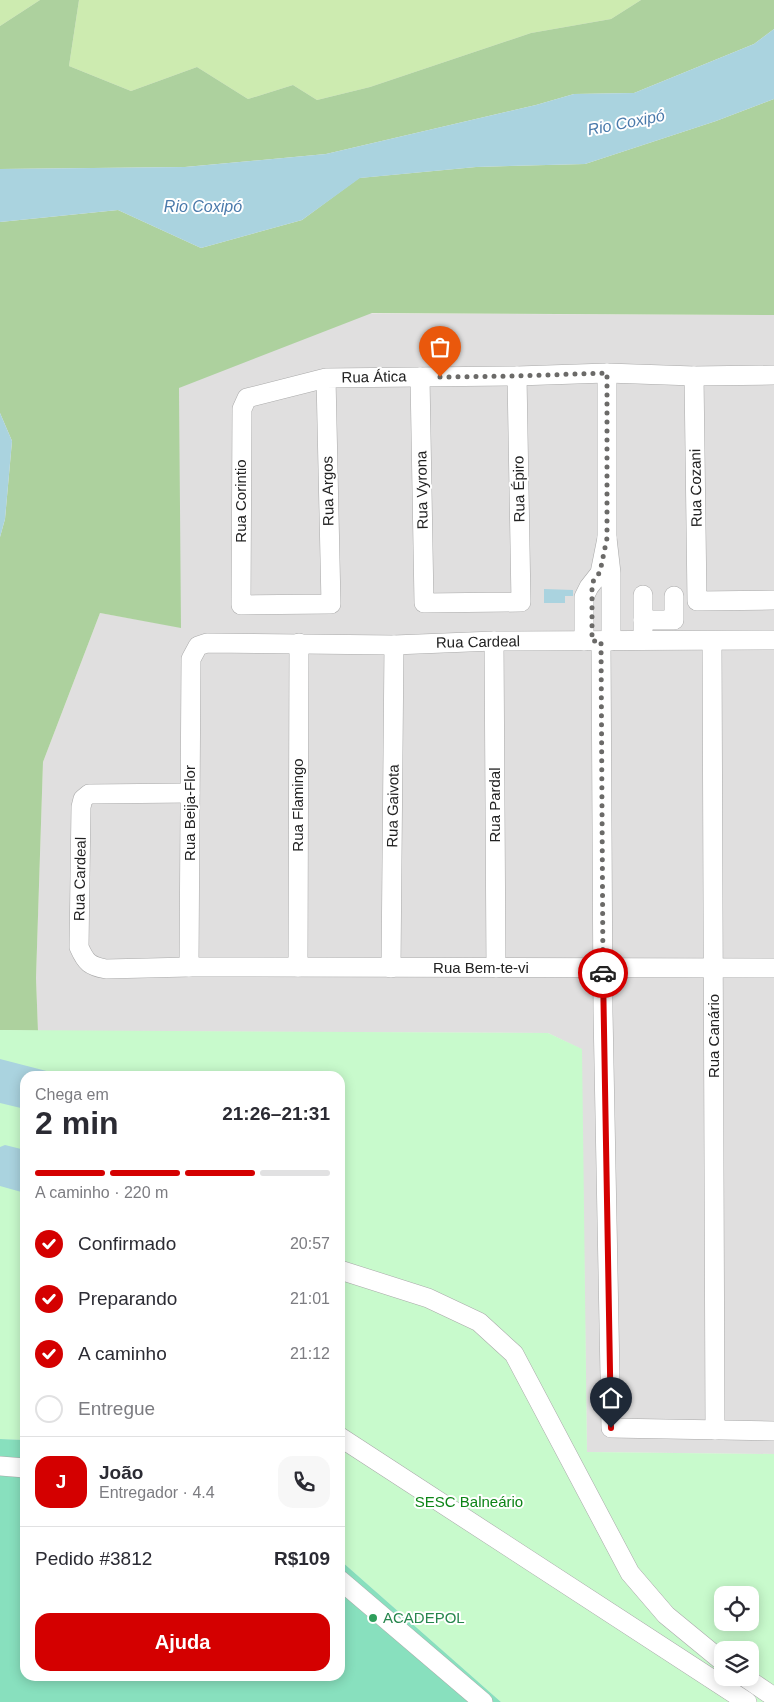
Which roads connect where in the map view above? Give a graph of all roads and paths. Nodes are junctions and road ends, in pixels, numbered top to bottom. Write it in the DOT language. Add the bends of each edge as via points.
graph roads {
  1 [pos="607,373"];
  2 [pos="774,375"];
  3 [pos="517,376"];
  4 [pos="694,376"];
  5 [pos="420,377"];
  6 [pos="326,378"];
  7 [pos="247,398"];
  8 [pos="607,538"];
  9 [pos="643,595"];
  10 [pos="674,596"];
  11 [pos="774,600"];
  12 [pos="424,603"];
  13 [pos="241,606"];
  14 [pos="643,620"];
  15 [pos="774,640"];
  16 [pos="494,641"];
  17 [pos="602,641"];
  18 [pos="643,641"];
  19 [pos="712,641"];
  20 [pos="299,644"];
  21 [pos="394,644"];
  22 [pos="191,659"];
  23 [pos="190,793"];
  24 [pos="189,966"];
  25 [pos="298,967"];
  26 [pos="391,968"];
  27 [pos="496,968"];
  28 [pos="714,968"];
  29 [pos="774,968"];
  30 [pos="603,969"];
  31 [pos="345,1272"];
  32 [pos="715,1430"];
  33 [pos="774,1431"];
  34 [pos="345,1441"];
  35 [pos="0,1466"];
  36 [pos="20,1468"];
  37 [pos="345,1584"];
  38 [pos="666,1615"];
  39 [pos="649,1638"];
  40 [pos="714,1654"];
  41 [pos="754,1686"];
  42 [pos="764,1696"];
  43 [pos="483,1702"];
  44 [pos="747,1702"];
  1 -- 3 [label="street, Rua Ática"];
  1 -- 4 [label="street, Rua Ática"];
  1 -- 8 [label="street"];
  2 -- 4 [label="street, Rua Ática"];
  3 -- 5 [label="street, Rua Ática"];
  3 -- 12 [label="street, Rua Épiro" via="522,602"];
  4 -- 11 [label="street, Rua Cozani" via="697,601"];
  5 -- 6 [label="street, Rua Ática"];
  5 -- 12 [label="street, Rua Vyrona"];
  6 -- 7 [label="street, Rua Ática"];
  6 -- 13 [label="street, Rua Argos" via="331,604"];
  7 -- 13 [label="street, Rua Corintio" via="242,410"];
  8 -- 17 [label="street" via="612,577 606,597"];
  8 -- 17 [label="street" via="600,572 584,599"];
  9 -- 14 [label="street"];
  10 -- 14 [label="street" via="674,620"];
  14 -- 18 [label="street"];
  15 -- 19 [label="street, Rua Cardeal"];
  16 -- 17 [label="street, Rua Cardeal"];
  16 -- 21 [label="street, Rua Cardeal"];
  16 -- 27 [label="street, Rua Pardal"];
  17 -- 18 [label="street, Rua Cardeal"];
  17 -- 30 [label="street"];
  18 -- 19 [label="street, Rua Cardeal"];
  19 -- 28 [label="street, Rua Canário"];
  20 -- 21 [label="street, Rua Cardeal"];
  20 -- 22 [label="street, Rua Cardeal" via="207,642 198,646"];
  20 -- 25 [label="street, Rua Flamingo"];
  21 -- 26 [label="street, Rua Gaivota"];
  22 -- 23 [label="street, Rua Beija-Flor"];
  23 -- 24 [label="street, Rua Beija-Flor"];
  23 -- 24 [label="street, Rua Cardeal" via="89,794 83,799 79,948 93,967"];
  24 -- 25 [label="street, Rua Bem-te-vi"];
  25 -- 26 [label="street, Rua Bem-te-vi"];
  26 -- 27 [label="street, Rua Bem-te-vi"];
  27 -- 30 [label="street, Rua Bem-te-vi"];
  28 -- 29 [label="street, Rua Bem-te-vi"];
  28 -- 30 [label="street, Rua Bem-te-vi"];
  28 -- 32 [label="street, Rua Canário"];
  30 -- 32 [label="street" via="611,1428"];
  31 -- 38 [label="street" via="428,1298 479,1322 514,1354 630,1573"];
  32 -- 33 [label="street"];
  34 -- 39 [label="street"];
  35 -- 36 [label="street"];
  37 -- 43 [label="street"];
  38 -- 39 [label="street" via="655,1616 648,1626"];
  38 -- 40 [label="street"];
  39 -- 44 [label="street"];
  41 -- 42 [label="street"];
}
